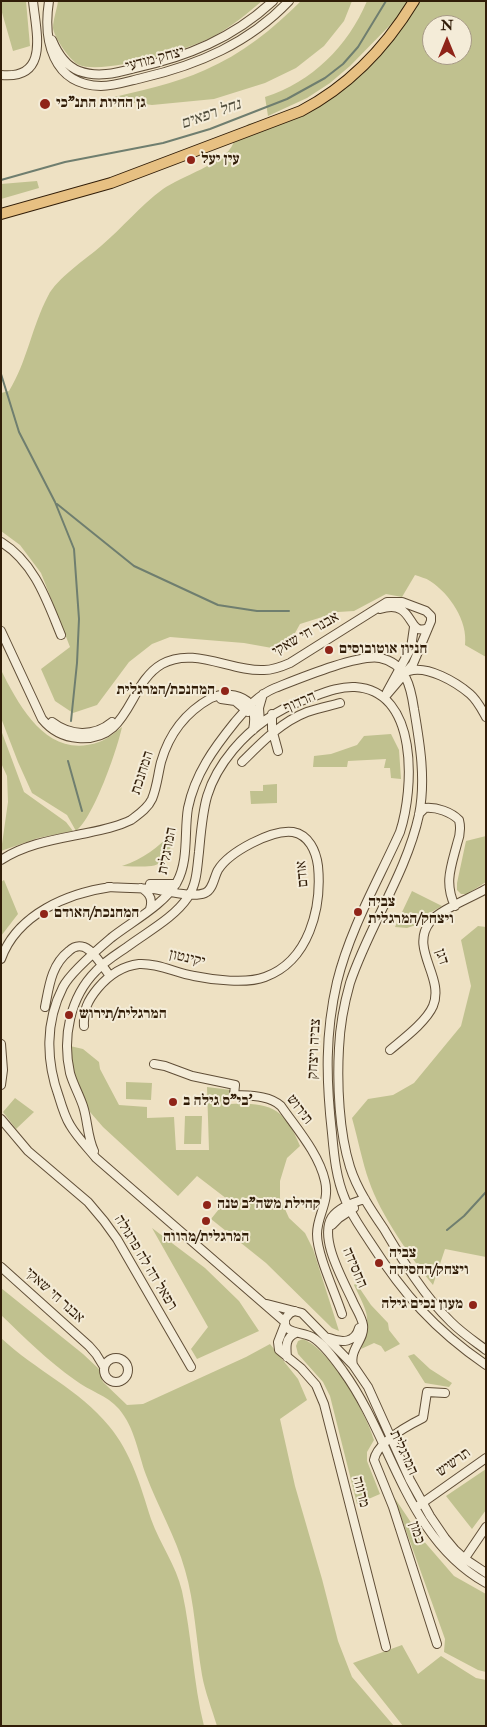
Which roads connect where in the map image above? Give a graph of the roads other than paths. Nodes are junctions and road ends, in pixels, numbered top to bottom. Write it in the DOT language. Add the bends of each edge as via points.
graph roads {
  1 [pos="33,1"];
  2 [pos="49,1"];
  3 [pos="273,1"];
  4 [pos="289,1"];
  5 [pos="414,1"];
  6 [pos="47,24"];
  7 [pos="1,75"];
  8 [pos="1,214"];
  9 [pos="1,542"];
  10 [pos="420,610"];
  11 [pos="374,611"];
  12 [pos="413,624"];
  13 [pos="428,628"];
  14 [pos="1,631"];
  15 [pos="61,635"];
  16 [pos="420,652"];
  17 [pos="405,671"];
  18 [pos="429,671"];
  19 [pos="263,694"];
  20 [pos="384,698"];
  21 [pos="340,702"];
  22 [pos="248,707"];
  23 [pos="272,714"];
  24 [pos="486,717"];
  25 [pos="257,721"];
  26 [pos="273,733"];
  27 [pos="278,751"];
  28 [pos="242,762"];
  29 [pos="421,794"];
  30 [pos="434,808"];
  31 [pos="419,814"];
  32 [pos="1,860"];
  33 [pos="177,882"];
  34 [pos="194,884"];
  35 [pos="108,887"];
  36 [pos="141,888"];
  37 [pos="486,889"];
  38 [pos="170,892"];
  39 [pos="207,892"];
  40 [pos="190,894"];
  41 [pos="455,906"];
  42 [pos="150,909"];
  43 [pos="93,954"];
  44 [pos="1,959"];
  45 [pos="102,966"];
  46 [pos="285,966"];
  47 [pos="110,976"];
  48 [pos="45,1007"];
  49 [pos="84,1026"];
  50 [pos="1,1044"];
  51 [pos="390,1050"];
  52 [pos="154,1064"];
  53 [pos="1,1085"];
  54 [pos="1,1119"];
  55 [pos="96,1158"];
  56 [pos="366,1199"];
  57 [pos="349,1208"];
  58 [pos="334,1257"];
  59 [pos="324,1262"];
  60 [pos="1,1267"];
  61 [pos="265,1303"];
  62 [pos="295,1311"];
  63 [pos="342,1314"];
  64 [pos="360,1316"];
  65 [pos="306,1319"];
  66 [pos="285,1323"];
  67 [pos="298,1332"];
  68 [pos="328,1338"];
  69 [pos="89,1346"];
  70 [pos="486,1350"];
  71 [pos="287,1357"];
  72 [pos="112,1359"];
  73 [pos="353,1365"];
  74 [pos="486,1365"];
  75 [pos="191,1367"];
  76 [pos="104,1368"];
  77 [pos="445,1393"];
  78 [pos="391,1438"];
  79 [pos="384,1443"];
  80 [pos="486,1458"];
  81 [pos="418,1506"];
  82 [pos="486,1528"];
  83 [pos="462,1562"];
  84 [pos="486,1573"];
  85 [pos="486,1582"];
  86 [pos="437,1644"];
  87 [pos="386,1646"];
  1 -- 7 [label="street" via="35,61 23,73"];
  2 -- 6 [label="street, יצחק מודעי"];
  3 -- 6 [label="street, יצחק מודעי" via="240,28 213,43 163,62 111,74 89,74 72,67 54,46"];
  4 -- 6 [label="street, יצחק מודעי" via="261,26 218,53 166,73 112,85 92,85 69,77 53,55"];
  5 -- 8 [label="main road" via="386,41 345,83 301,111 111,183"];
  9 -- 15 [label="street" via="22,560 37,580"];
  10 -- 11 [label="street, אבנר חי שאקי" via="391,601"];
  10 -- 12 [label="street" via="414,613"];
  10 -- 13 [label="street" via="431,616"];
  11 -- 12 [label="street, אבנר חי שאקי" via="397,608 405,611"];
  11 -- 14 [label="street, אבנר חי שאקי" via="290,663 274,669 257,670 186,658 160,665 150,674 113,728 92,738 71,737 54,730 42,719"];
  12 -- 13 [label="street" via="421,630"];
  12 -- 17 [label="street"];
  13 -- 16 [label="street"];
  16 -- 17 [label="street"];
  16 -- 18 [label="street"];
  17 -- 18 [label="street"];
  17 -- 19 [label="street, המרגלית" via="385,659 366,658 301,678"];
  17 -- 20 [label="street"];
  17 -- 29 [label="street, צביה ויצחק" via="418,730"];
  18 -- 24 [label="street" via="471,695"];
  19 -- 22 [label="street, המרגלית"];
  19 -- 25 [label="street"];
  20 -- 23 [label="street" via="371,690 348,687 318,695"];
  20 -- 57 [label="street, צביה ויצחק" via="398,715 406,741 409,776 406,809 400,832 345,955 331,1013 327,1047 335,1160"];
  21 -- 26 [label="street, הרדוף" via="305,713"];
  22 -- 25 [label="street, המחנכת"];
  22 -- 32 [label="street, המחנכת" via="230,700 209,700 184,718 173,732 162,759 152,800 139,814 116,827 29,846"];
  22 -- 33 [label="street, המרגלית" via="211,751 197,779 188,808 184,856"];
  23 -- 25 [label="street"];
  23 -- 26 [label="street, הרדוף"];
  25 -- 26 [label="street, הרדוף"];
  25 -- 34 [label="street, המרגלית" via="213,777 208,789"];
  26 -- 27 [label="street, הרדוף"];
  26 -- 28 [label="street, הרדוף"];
  29 -- 30 [label="street"];
  29 -- 31 [label="street, צביה ויצחק"];
  30 -- 31 [label="street" via="426,808"];
  30 -- 41 [label="street" via="455,816 460,825 449,876 449,889"];
  31 -- 56 [label="street, צביה ויצחק" via="406,856 355,970 346,997 341,1030 339,1078 345,1142 354,1176"];
  33 -- 35 [label="street"];
  33 -- 38 [label="street, המרגלית"];
  33 -- 40 [label="street"];
  34 -- 39 [label="street" via="200,891"];
  34 -- 40 [label="street, המרגלית"];
  35 -- 36 [label="street"];
  35 -- 44 [label="street" via="72,896 40,912 20,930"];
  36 -- 38 [label="street"];
  36 -- 42 [label="street" via="150,896"];
  37 -- 41 [label="street, דגן"];
  38 -- 40 [label="street"];
  38 -- 42 [label="street, המרגלית"];
  39 -- 40 [label="street"];
  39 -- 46 [label="street, אודם" via="225,861 256,841 285,832 306,838 316,857 318,902 304,944"];
  40 -- 45 [label="street, המרגלית" via="171,914"];
  41 -- 51 [label="street, דגן" via="431,920 423,937 436,988 432,1009"];
  42 -- 43 [label="street, המרגלית"];
  43 -- 45 [label="street"];
  43 -- 48 [label="street" via="77,946 64,955 52,974"];
  43 -- 55 [label="street, המרגלית" via="63,986 48,1039 50,1071 64,1113 70,1126"];
  45 -- 47 [label="street"];
  45 -- 55 [label="street, המרגלית" via="79,995 71,1013 66,1043 70,1074 86,1116"];
  46 -- 47 [label="street, יקינטון" via="266,977 243,981 194,976 140,964"];
  47 -- 49 [label="street" via="87,1004"];
  50 -- 53 [label="street"];
  52 -- 59 [label="street, תירוש" via="235,1086 234,1095 268,1099 281,1106 323,1172 326,1201 317,1234"];
  54 -- 75 [label="street, רפאל דה לה פרגולה" via="28,1151 82,1197 104,1221"];
  55 -- 61 [label="street, המרגלית"];
  56 -- 57 [label="street, החסידה"];
  56 -- 70 [label="street, צביה ויצחק" via="435,1304 453,1324"];
  57 -- 58 [label="street, החסידה" via="334,1215 330,1221 329,1243"];
  57 -- 74 [label="street, צביה ויצחק" via="390,1273 420,1311 449,1338"];
  58 -- 59 [label="street"];
  58 -- 64 [label="street, החסידה"];
  59 -- 63 [label="street, תירוש"];
  60 -- 69 [label="street, אבנר חי שאקי"];
  61 -- 62 [label="street, המרגלית"];
  61 -- 66 [label="street, המרגלית"];
  62 -- 65 [label="street"];
  62 -- 66 [label="street" via="288,1314"];
  64 -- 68 [label="street" via="359,1329 353,1338 344,1342"];
  64 -- 73 [label="street, החסידה" via="362,1332 353,1352"];
  65 -- 67 [label="street" via="306,1325"];
  65 -- 68 [label="street, המרגלית"];
  66 -- 67 [label="street" via="290,1330"];
  66 -- 71 [label="street, מרווה" via="278,1342 279,1350"];
  67 -- 71 [label="street" via="292,1334 286,1344"];
  67 -- 79 [label="street, המרגלית" via="313,1338 342,1370"];
  68 -- 73 [label="street, המרגלית"];
  69 -- 72 [label="street, אבנר חי שאקי"];
  69 -- 76 [label="street, אבנר חי שאקי"];
  71 -- 87 [label="street, מרווה" via="316,1385 324,1404"];
  72 -- 76 [label="street"];
  72 -- 76 [label="street" via="121,1360 126,1365 124,1378 112,1381"];
  73 -- 78 [label="street, המרגלית" via="368,1387"];
  77 -- 78 [label="street" via="427,1392 423,1418"];
  78 -- 79 [label="street"];
  78 -- 81 [label="street, המרגלית"];
  79 -- 81 [label="street, המרגלית"];
  79 -- 86 [label="street, כמון" via="374,1460"];
  80 -- 81 [label="street, תרשיש"];
  81 -- 83 [label="street, המרגלית" via="438,1544"];
  82 -- 83 [label="street"];
  83 -- 84 [label="street, המרגלית"];
  83 -- 85 [label="street, המרגלית"];
}
